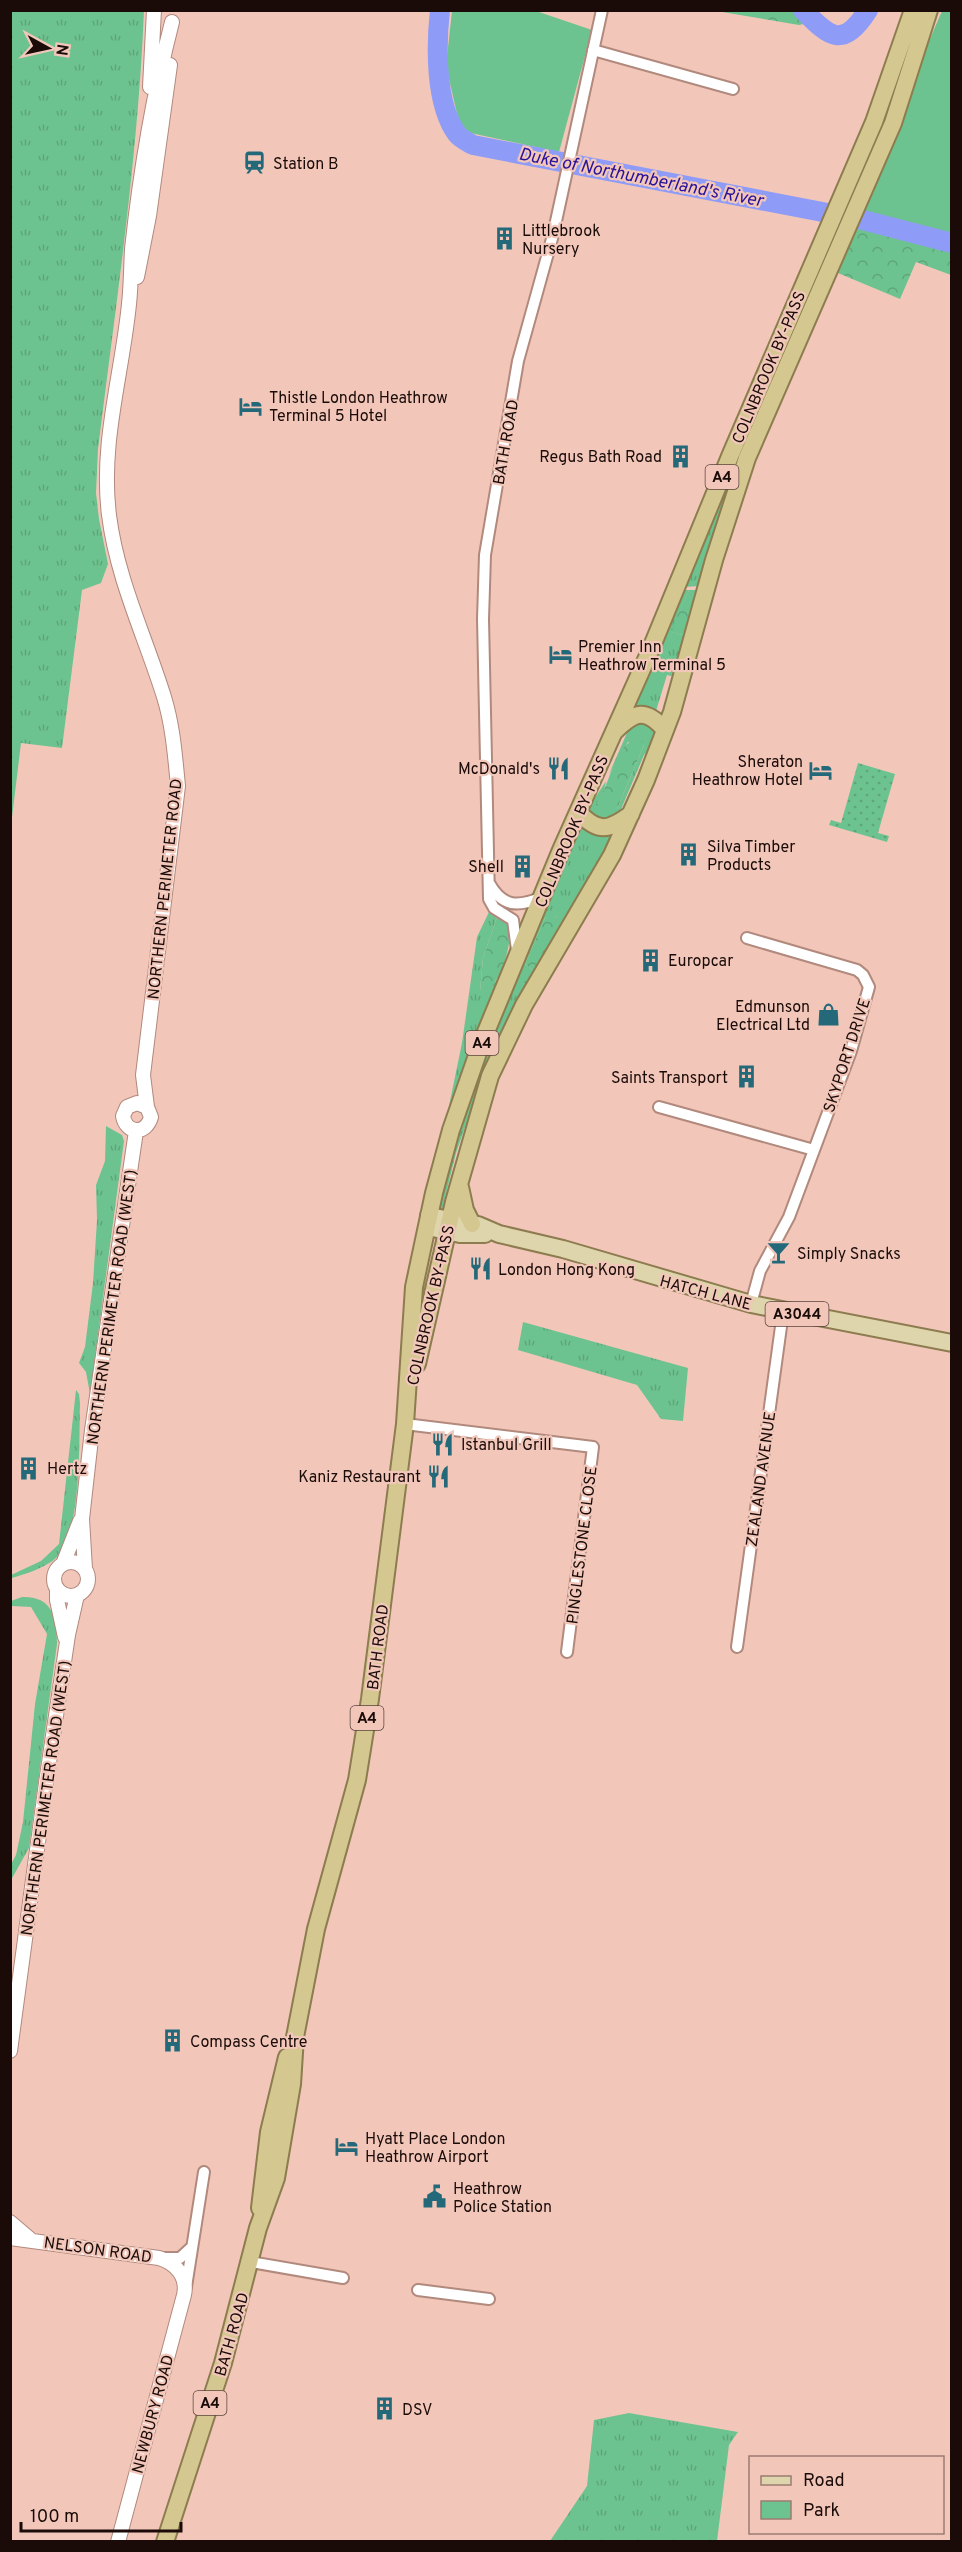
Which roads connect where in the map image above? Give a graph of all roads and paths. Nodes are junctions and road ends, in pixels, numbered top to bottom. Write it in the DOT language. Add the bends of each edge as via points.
graph roads {
  1 [pos="154,10"];
  2 [pos="162,10"];
  3 [pos="603,10"];
  4 [pos="913,10"];
  5 [pos="929,10"];
  6 [pos="172,16"];
  7 [pos="166,47"];
  8 [pos="593,50"];
  9 [pos="169,74"];
  10 [pos="733,88"];
  11 [pos="147,147"];
  12 [pos="129,305"];
  13 [pos="665,730"];
  14 [pos="612,734"];
  15 [pos="578,812"];
  16 [pos="632,814"];
  17 [pos="489,882"];
  18 [pos="543,897"];
  19 [pos="747,938"];
  20 [pos="518,958"];
  21 [pos="143,1075"];
  22 [pos="132,1104"];
  23 [pos="147,1107"];
  24 [pos="659,1107"];
  25 [pos="136,1131"];
  26 [pos="814,1149"];
  27 [pos="460,1180"];
  28 [pos="428,1221"];
  29 [pos="472,1224"];
  30 [pos="448,1226"];
  31 [pos="499,1234"];
  32 [pos="751,1304"];
  33 [pos="783,1312"];
  34 [pos="951,1343"];
  35 [pos="409,1395"];
  36 [pos="405,1424"];
  37 [pos="81,1519"];
  38 [pos="63,1564"];
  39 [pos="85,1569"];
  40 [pos="57,1589"];
  41 [pos="77,1595"];
  42 [pos="736,1647"];
  43 [pos="567,1652"];
  44 [pos="65,1653"];
  45 [pos="10,2051"];
  46 [pos="204,2172"];
  47 [pos="10,2222"];
  48 [pos="10,2238"];
  49 [pos="30,2239"];
  50 [pos="192,2247"];
  51 [pos="159,2258"];
  52 [pos="251,2262"];
  53 [pos="343,2278"];
  54 [pos="186,2287"];
  55 [pos="418,2290"];
  56 [pos="489,2299"];
  57 [pos="118,2541"];
  58 [pos="165,2541"];
  1 -- 11 [label="street"];
  2 -- 7 [label="street"];
  3 -- 8 [label="street, BATH ROAD"];
  4 -- 14 [label="highway, COLNBROOK BY-PASS / A4" via="874,122"];
  5 -- 13 [label="highway, COLNBROOK BY-PASS / A4" via="893,123 747,458"];
  6 -- 7 [label="street"];
  6 -- 9 [label="street"];
  7 -- 9 [label="street"];
  7 -- 11 [label="street"];
  8 -- 10 [label="street"];
  8 -- 17 [label="street, BATH ROAD" via="553,235 518,361 484,566"];
  9 -- 12 [label="street" via="142,257"];
  11 -- 12 [label="street"];
  12 -- 21 [label="street, NORTHERN PERIMETER ROAD" via="108,433 106,489 114,546 164,699 174,742 178,786"];
  13 -- 14 [label="highway" via="651,716 641,715 629,718"];
  13 -- 16 [label="highway, COLNBROOK BY-PASS / A4"];
  14 -- 15 [label="highway, COLNBROOK BY-PASS / A4"];
  15 -- 16 [label="highway" via="589,823 605,828"];
  15 -- 18 [label="highway, COLNBROOK BY-PASS / A4"];
  16 -- 27 [label="highway, COLNBROOK BY-PASS / A4" via="497,1058"];
  17 -- 18 [label="street" via="500,898 513,904"];
  17 -- 20 [label="street, BATH ROAD" via="492,906 513,920"];
  18 -- 20 [label="highway, COLNBROOK BY-PASS / A4"];
  19 -- 26 [label="street, SKYPORT DRIVE" via="857,970 869,987"];
  20 -- 28 [label="highway, COLNBROOK BY-PASS / A4" via="481,1044 451,1130"];
  21 -- 22 [label="street, NORTHERN PERIMETER ROAD"];
  21 -- 23 [label="street, NORTHERN PERIMETER ROAD"];
  22 -- 23 [label="street"];
  22 -- 25 [label="street" via="123,1116 126,1126"];
  23 -- 25 [label="street" via="149,1123"];
  24 -- 26 [label="street"];
  25 -- 37 [label="street, NORTHERN PERIMETER ROAD (WEST)"];
  26 -- 32 [label="street, SKYPORT DRIVE" via="789,1217 760,1271"];
  27 -- 29 [label="highway" via="462,1202"];
  27 -- 30 [label="highway, COLNBROOK BY-PASS / A4"];
  28 -- 30 [label="main road, HATCH LANE / A3044"];
  28 -- 35 [label="highway, COLNBROOK BY-PASS / A4" via="412,1302"];
  29 -- 30 [label="main road, HATCH LANE / A3044"];
  29 -- 31 [label="main road, HATCH LANE / A3044"];
  30 -- 31 [label="main road, HATCH LANE / A3044" via="460,1234"];
  30 -- 35 [label="highway, COLNBROOK BY-PASS / A4"];
  31 -- 32 [label="main road, HATCH LANE / A3044"];
  32 -- 33 [label="main road, HATCH LANE / A3044"];
  33 -- 34 [label="main road, HATCH LANE / A3044"];
  33 -- 42 [label="street, ZEALAND AVENUE"];
  35 -- 36 [label="highway, BATH ROAD / A4"];
  36 -- 43 [label="street, PINGLESTONE CLOSE" via="593,1447"];
  36 -- 52 [label="highway, BATH ROAD / A4" via="357,1780 316,1929 295,2037 292,2084 276,2178"];
  37 -- 38 [label="street, NORTHERN PERIMETER ROAD (WEST)"];
  37 -- 39 [label="street, NORTHERN PERIMETER ROAD (WEST)"];
  38 -- 39 [label="street" via="76,1563"];
  38 -- 40 [label="street" via="55,1574"];
  39 -- 41 [label="street" via="88,1583"];
  40 -- 41 [label="street" via="64,1595"];
  40 -- 44 [label="street, NORTHERN PERIMETER ROAD (WEST)"];
  41 -- 44 [label="street, NORTHERN PERIMETER ROAD (WEST)"];
  44 -- 45 [label="street, NORTHERN PERIMETER ROAD (WEST)"];
  46 -- 50 [label="street"];
  47 -- 49 [label="street, NELSON ROAD"];
  48 -- 49 [label="street, NELSON ROAD"];
  49 -- 51 [label="street, NELSON ROAD"];
  50 -- 51 [label="street" via="180,2258"];
  50 -- 54 [label="street"];
  51 -- 54 [label="street, NELSON ROAD" via="175,2266"];
  52 -- 53 [label="street"];
  52 -- 58 [label="highway, BATH ROAD / A4"];
  54 -- 57 [label="street, NEWBURY ROAD"];
  55 -- 56 [label="street"];
}
